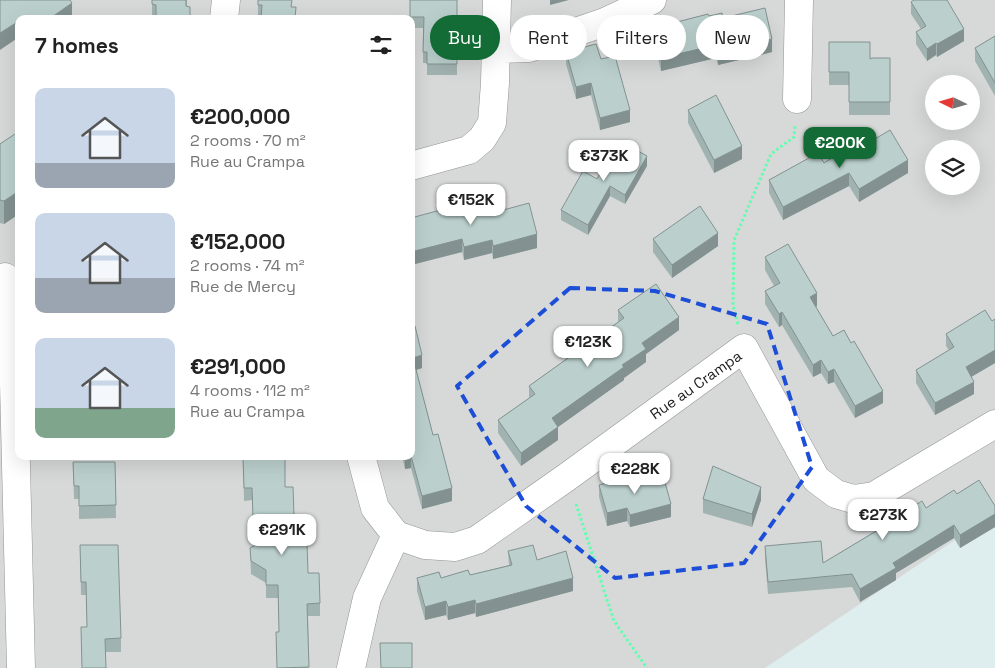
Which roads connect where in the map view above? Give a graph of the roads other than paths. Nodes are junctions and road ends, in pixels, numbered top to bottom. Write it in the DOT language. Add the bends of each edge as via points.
graph roads {
  1 [pos="226,0"];
  2 [pos="497,0"];
  3 [pos="652,0"];
  4 [pos="799,0"];
  5 [pos="224,15"];
  6 [pos="497,15"];
  7 [pos="500,49"];
  8 [pos="497,60"];
  9 [pos="797,99"];
  10 [pos="415,165"];
  11 [pos="8,276"];
  12 [pos="995,424"];
  13 [pos="362,460"];
  14 [pos="396,535"];
  15 [pos="9,568"];
  16 [pos="21,668"];
  17 [pos="350,668"];
  1 -- 5 [label="street"];
  2 -- 6 [label="street"];
  3 -- 7 [label="street" via="605,22 529,48"];
  4 -- 9 [label="street"];
  8 -- 10 [label="street" via="492,123 482,140 470,150"];
  11 -- 15 [label="street" via="12,303"];
  12 -- 14 [label="street, Rue au Crampa" via="874,496 853,499 836,494 816,478 744,348 478,540 455,547 425,545"];
  13 -- 14 [label="street" via="374,508"];
  14 -- 17 [label="street" via="368,598"];
  15 -- 16 [label="street"];
}
